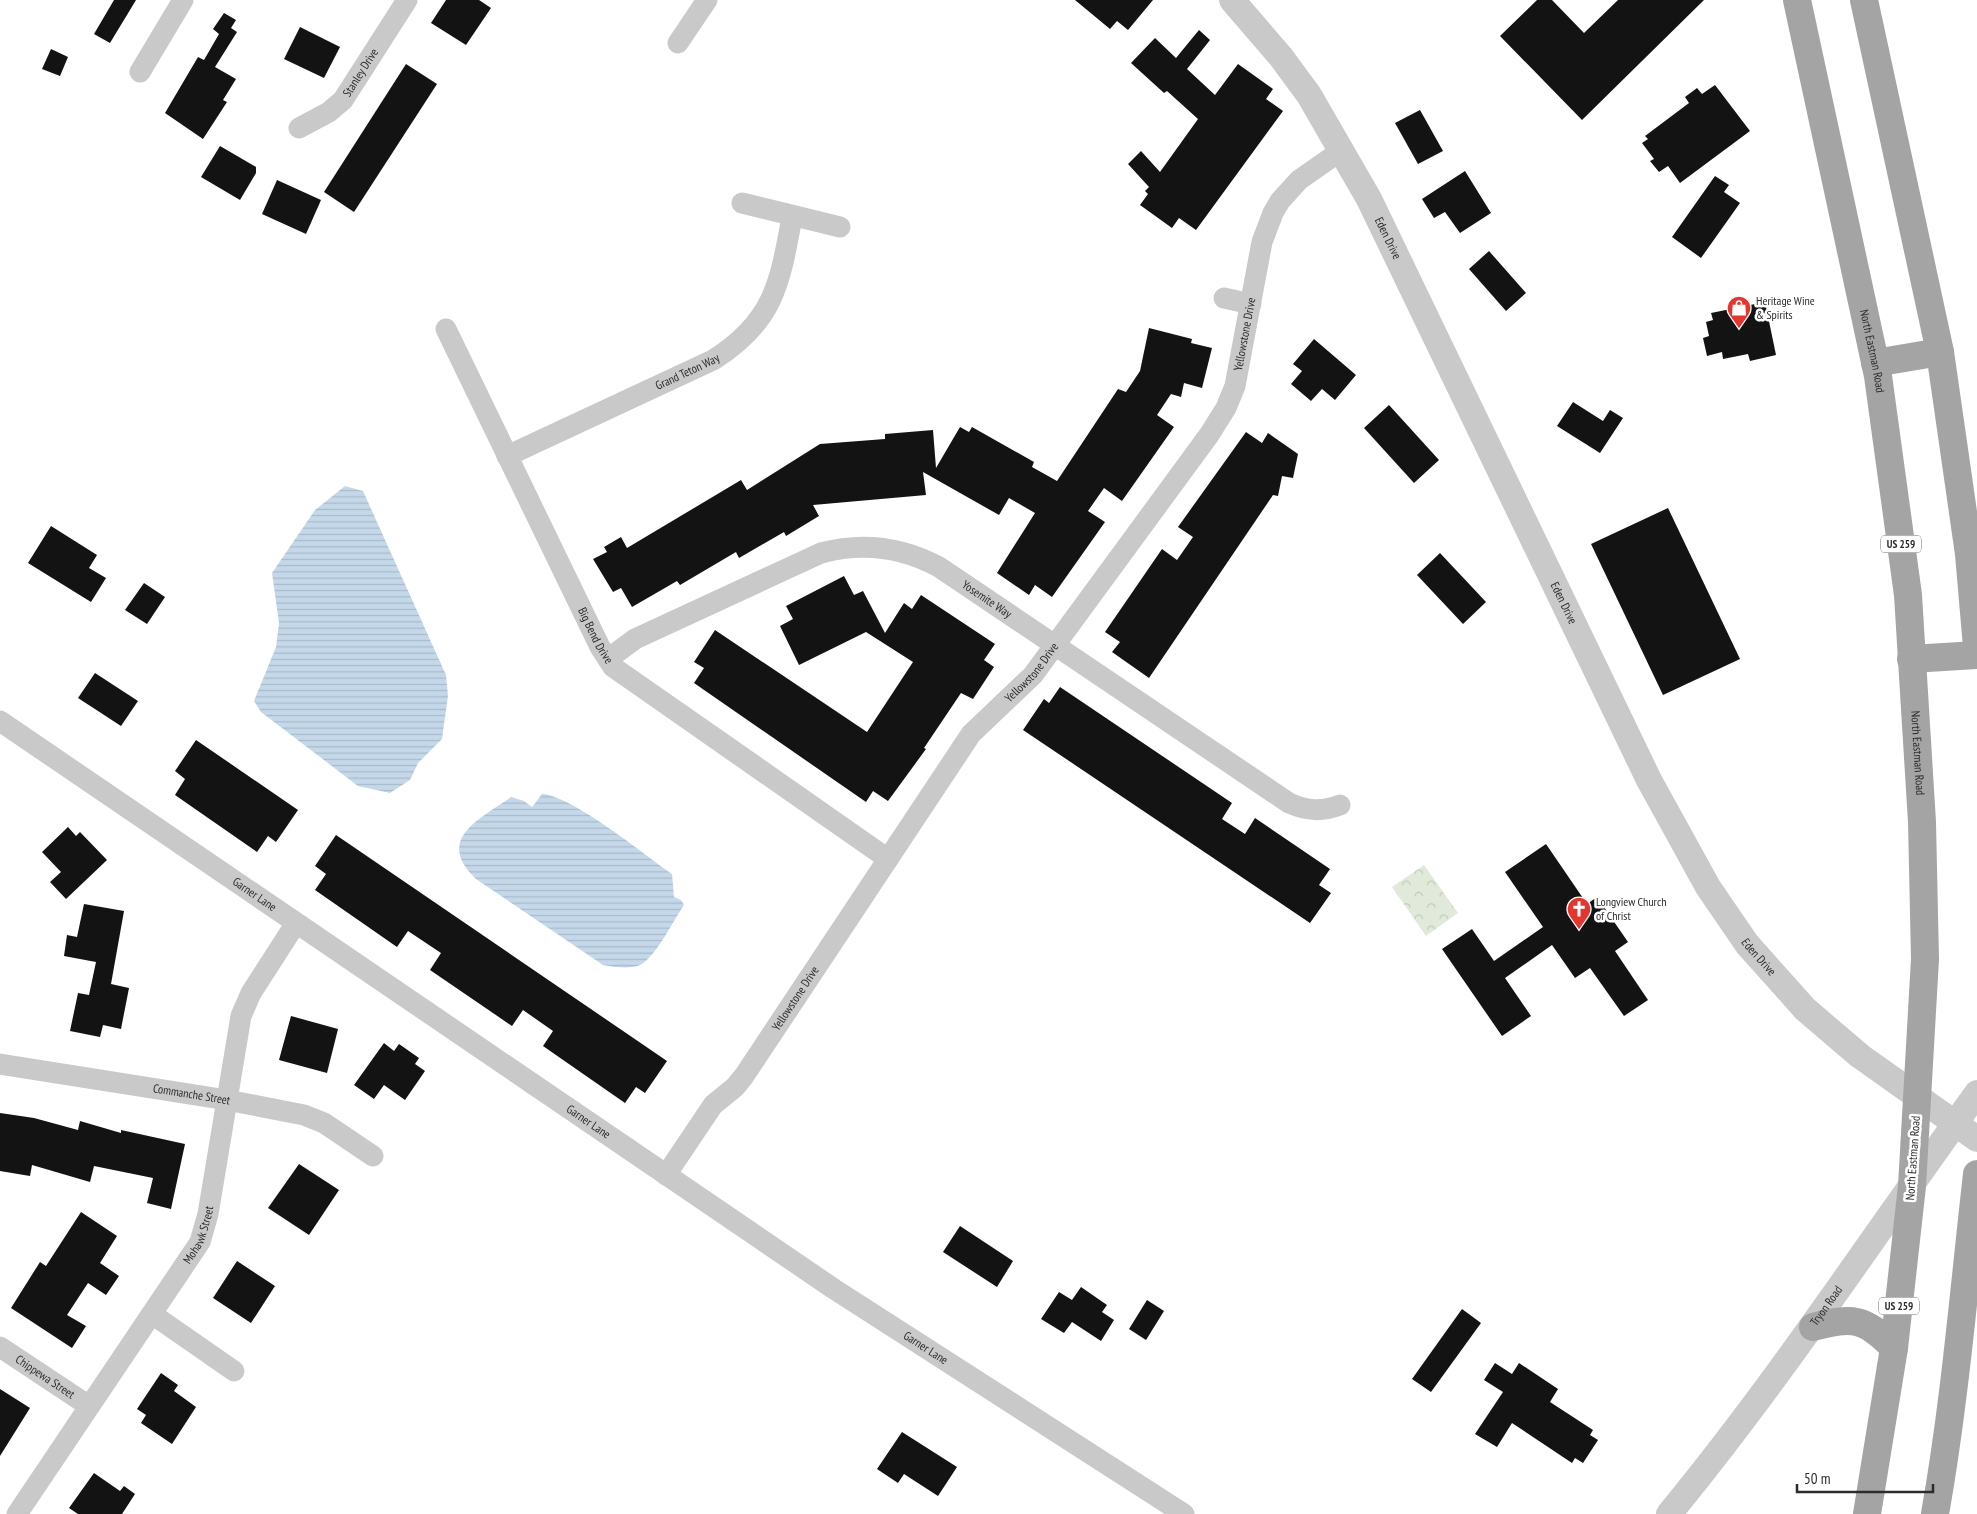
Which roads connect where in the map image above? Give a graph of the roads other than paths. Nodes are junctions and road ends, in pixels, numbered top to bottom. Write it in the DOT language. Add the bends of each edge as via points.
graph roads {
  1 [pos="183,0"];
  2 [pos="407,0"];
  3 [pos="707,0"];
  4 [pos="1232,0"];
  5 [pos="1797,0"];
  6 [pos="1864,0"];
  7 [pos="678,43"];
  8 [pos="140,72"];
  9 [pos="300,128"];
  10 [pos="1342,150"];
  11 [pos="742,203"];
  12 [pos="792,217"];
  13 [pos="840,227"];
  14 [pos="1224,298"];
  15 [pos="1251,304"];
  16 [pos="446,329"];
  17 [pos="1940,352"];
  18 [pos="1875,363"];
  19 [pos="507,456"];
  20 [pos="1054,647"];
  21 [pos="1977,647"];
  22 [pos="1977,656"];
  23 [pos="608,659"];
  24 [pos="1912,659"];
  25 [pos="0,721"];
  26 [pos="1340,805"];
  27 [pos="888,859"];
  28 [pos="296,923"];
  29 [pos="0,1064"];
  30 [pos="1977,1093"];
  31 [pos="1916,1096"];
  32 [pos="227,1100"];
  33 [pos="1955,1123"];
  34 [pos="1977,1139"];
  35 [pos="373,1156"];
  36 [pos="1977,1174"];
  37 [pos="666,1175"];
  38 [pos="1912,1186"];
  39 [pos="152,1314"];
  40 [pos="1812,1327"];
  41 [pos="0,1347"];
  42 [pos="1894,1348"];
  43 [pos="234,1371"];
  44 [pos="89,1406"];
  45 [pos="17,1514"];
  46 [pos="1184,1514"];
  47 [pos="1669,1514"];
  48 [pos="1867,1514"];
  49 [pos="1935,1514"];
  1 -- 8 [label="street"];
  2 -- 9 [label="street, Stanley Drive" via="343,100"];
  3 -- 7 [label="street"];
  4 -- 10 [label="street, Eden Drive" via="1286,62"];
  5 -- 18 [label="main road, North Eastman Road / US 259"];
  6 -- 17 [label="main road"];
  10 -- 15 [label="street, Yellowstone Drive" via="1300,180 1280,201 1262,242"];
  10 -- 31 [label="street, Eden Drive" via="1374,208 1649,780 1708,887 1735,928 1793,997 1844,1044"];
  11 -- 12 [label="street"];
  12 -- 13 [label="street"];
  12 -- 19 [label="street, Grand Teton Way" via="782,272 772,299 755,326 731,349"];
  14 -- 15 [label="street"];
  15 -- 20 [label="street, Yellowstone Drive" via="1235,386 1226,408 1204,443"];
  16 -- 19 [label="street, Big Bend Drive"];
  17 -- 18 [label="main road"];
  17 -- 21 [label="main road" via="1969,554"];
  18 -- 24 [label="main road, North Eastman Road / US 259" via="1908,595"];
  19 -- 23 [label="street, Big Bend Drive"];
  20 -- 23 [label="street, Yosemite Way" via="927,561 898,551 864,547 834,550 808,558 627,643"];
  20 -- 26 [label="street, Yosemite Way" via="1289,804 1317,811"];
  20 -- 27 [label="street, Yellowstone Drive" via="1024,686 971,734"];
  22 -- 24 [label="main road"];
  23 -- 27 [label="street, Big Bend Drive" via="628,679"];
  24 -- 31 [label="main road, North Eastman Road / US 259" via="1922,822 1925,959"];
  25 -- 28 [label="street, Garner Lane"];
  27 -- 37 [label="street, Yellowstone Drive" via="739,1082 713,1105"];
  28 -- 32 [label="street, Mohawk Street" via="242,1010"];
  28 -- 37 [label="street, Garner Lane"];
  29 -- 32 [label="street, Commanche Street"];
  30 -- 33 [label="street, Tryon Road"];
  31 -- 33 [label="street, Eden Drive"];
  31 -- 38 [label="main road, North Eastman Road / US 259"];
  32 -- 35 [label="street, Commanche Street" via="310,1117"];
  32 -- 39 [label="street, Mohawk Street" via="204,1230 194,1252"];
  33 -- 34 [label="street, Eden Drive"];
  33 -- 38 [label="street, Tryon Road"];
  36 -- 49 [label="main road" via="1948,1443"];
  37 -- 46 [label="street, Garner Lane" via="834,1289"];
  38 -- 40 [label="street, Tryon Road"];
  38 -- 42 [label="main road, North Eastman Road / US 259"];
  39 -- 43 [label="street"];
  39 -- 44 [label="street, Mohawk Street"];
  40 -- 42 [label="main road" via="1853,1320 1876,1331"];
  40 -- 47 [label="street, Tryon Road" via="1738,1429"];
  41 -- 44 [label="street, Chippewa Street"];
  42 -- 48 [label="main road, North Eastman Road / US 259"];
  44 -- 45 [label="street, Mohawk Street"];
}
